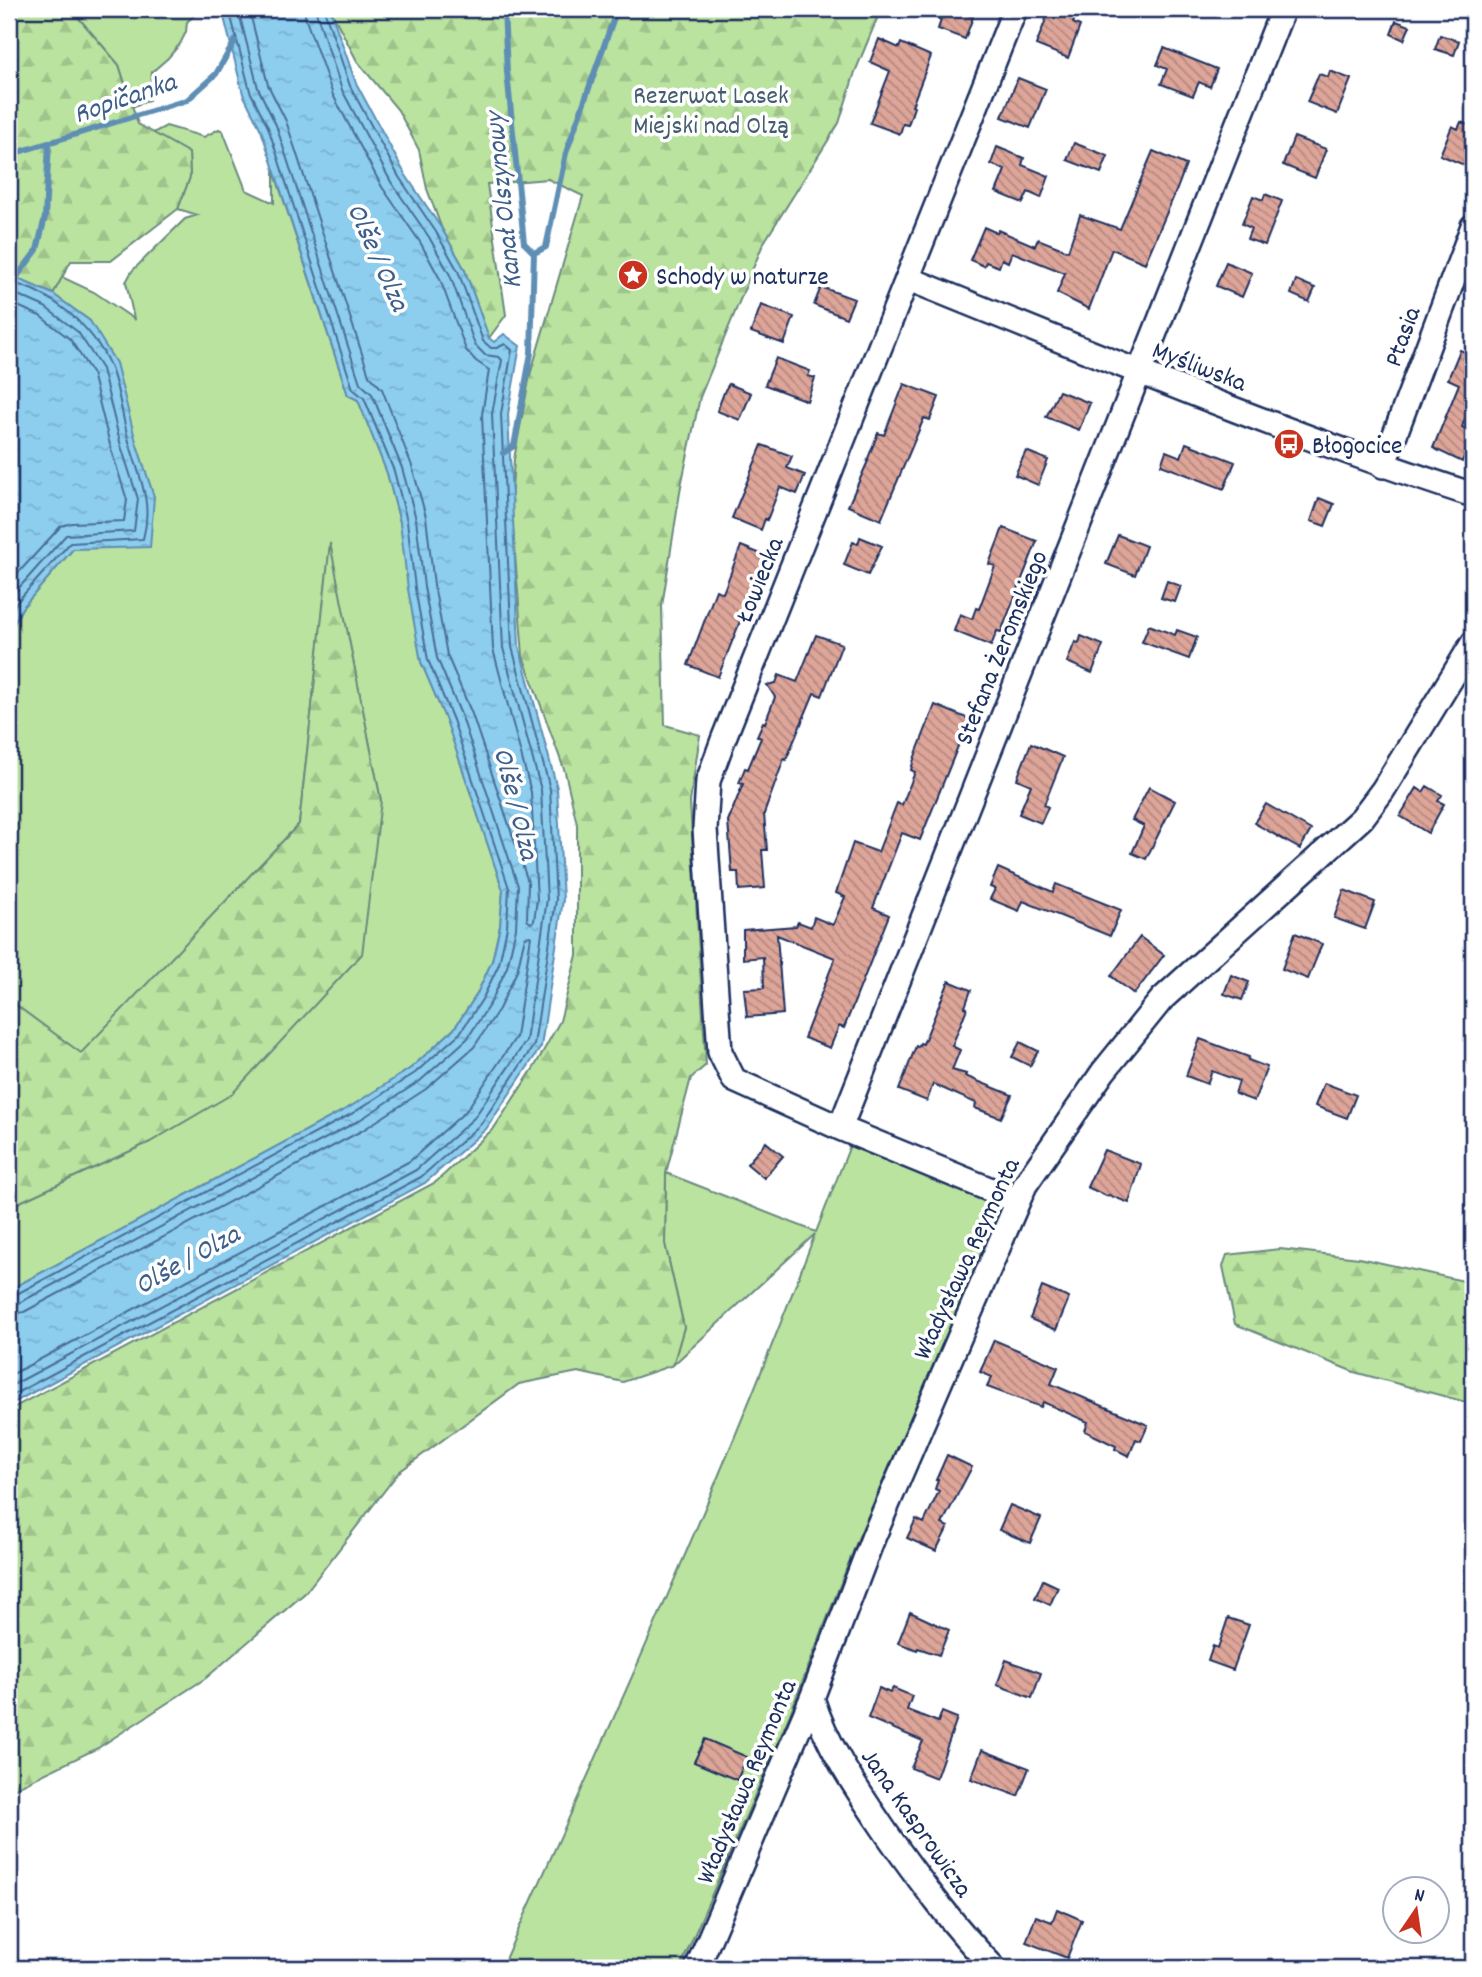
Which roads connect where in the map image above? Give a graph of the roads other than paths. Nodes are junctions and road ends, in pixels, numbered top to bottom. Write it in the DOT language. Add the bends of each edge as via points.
graph roads {
  1 [pos="1015,9"];
  2 [pos="1283,9"];
  3 [pos="1473,226"];
  4 [pos="909,279"];
  5 [pos="1139,372"];
  6 [pos="1383,466"];
  7 [pos="1473,495"];
  8 [pos="1473,643"];
  9 [pos="840,1128"];
  10 [pos="1018,1201"];
  11 [pos="812,1698"];
  12 [pos="697,1968"];
  13 [pos="994,1968"];
  1 -- 4 [label="street, Łowiecka"];
  2 -- 5 [label="street, Stefana Żeromskiego"];
  3 -- 6 [label="street, Ptasia"];
  4 -- 5 [label="street, Myśliwska"];
  4 -- 9 [label="street, Łowiecka" via="723,740 705,801 720,1052 734,1080"];
  5 -- 6 [label="street, Myśliwska"];
  5 -- 9 [label="street, Stefana Żeromskiego"];
  6 -- 7 [label="street, Myśliwska"];
  8 -- 10 [label="street, Władysława Reymonta" via="1362,818 1162,999 1103,1072"];
  9 -- 10 [label="street"];
  10 -- 11 [label="street, Władysława Reymonta" via="883,1514"];
  11 -- 12 [label="street, Władysława Reymonta"];
  11 -- 13 [label="street, Jana Kasprowicza" via="825,1734 859,1793 921,1882"];
}
